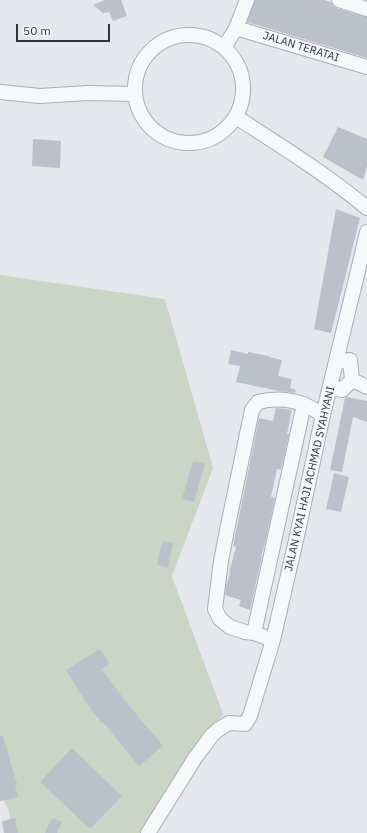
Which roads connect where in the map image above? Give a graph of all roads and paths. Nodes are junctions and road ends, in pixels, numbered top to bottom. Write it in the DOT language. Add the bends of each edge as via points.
graph roads {
  1 [pos="247,0"];
  2 [pos="339,0"];
  3 [pos="367,9"];
  4 [pos="236,28"];
  5 [pos="224,48"];
  6 [pos="367,67"];
  7 [pos="0,92"];
  8 [pos="134,94"];
  9 [pos="236,117"];
  10 [pos="367,208"];
  11 [pos="367,232"];
  12 [pos="336,362"];
  13 [pos="352,380"];
  14 [pos="367,387"];
  15 [pos="329,391"];
  16 [pos="304,404"];
  17 [pos="323,415"];
  18 [pos="254,633"];
  19 [pos="273,640"];
  20 [pos="148,833"];
  1 -- 4 [label="street"];
  2 -- 3 [label="street"];
  4 -- 5 [label="street"];
  4 -- 6 [label="street, JALAN TERATAI"];
  5 -- 8 [label="street" via="206,38 185,35 164,41 147,54 137,72"];
  5 -- 9 [label="street" via="236,62 243,80 243,99"];
  7 -- 8 [label="street" via="40,96"];
  8 -- 9 [label="street" via="140,113 151,128 168,139 187,144 206,141 224,132"];
  9 -- 10 [label="street"];
  11 -- 12 [label="street, JALAN KYAI HAJI ACHMAD SYAHYANI"];
  12 -- 13 [label="street" via="350,360"];
  12 -- 15 [label="street, JALAN KYAI HAJI ACHMAD SYAHYANI"];
  13 -- 14 [label="street"];
  13 -- 15 [label="street" via="342,390 336,388"];
  15 -- 17 [label="street, JALAN KYAI HAJI ACHMAD SYAHYANI"];
  16 -- 17 [label="street"];
  16 -- 18 [label="street"];
  16 -- 18 [label="street" via="288,400 267,400 258,402 252,410 221,561 215,609 220,619 230,627"];
  17 -- 19 [label="street, JALAN KYAI HAJI ACHMAD SYAHYANI"];
  18 -- 19 [label="street"];
  19 -- 20 [label="street, JALAN KYAI HAJI ACHMAD SYAHYANI" via="250,716 245,724 229,723 212,735"];
}
